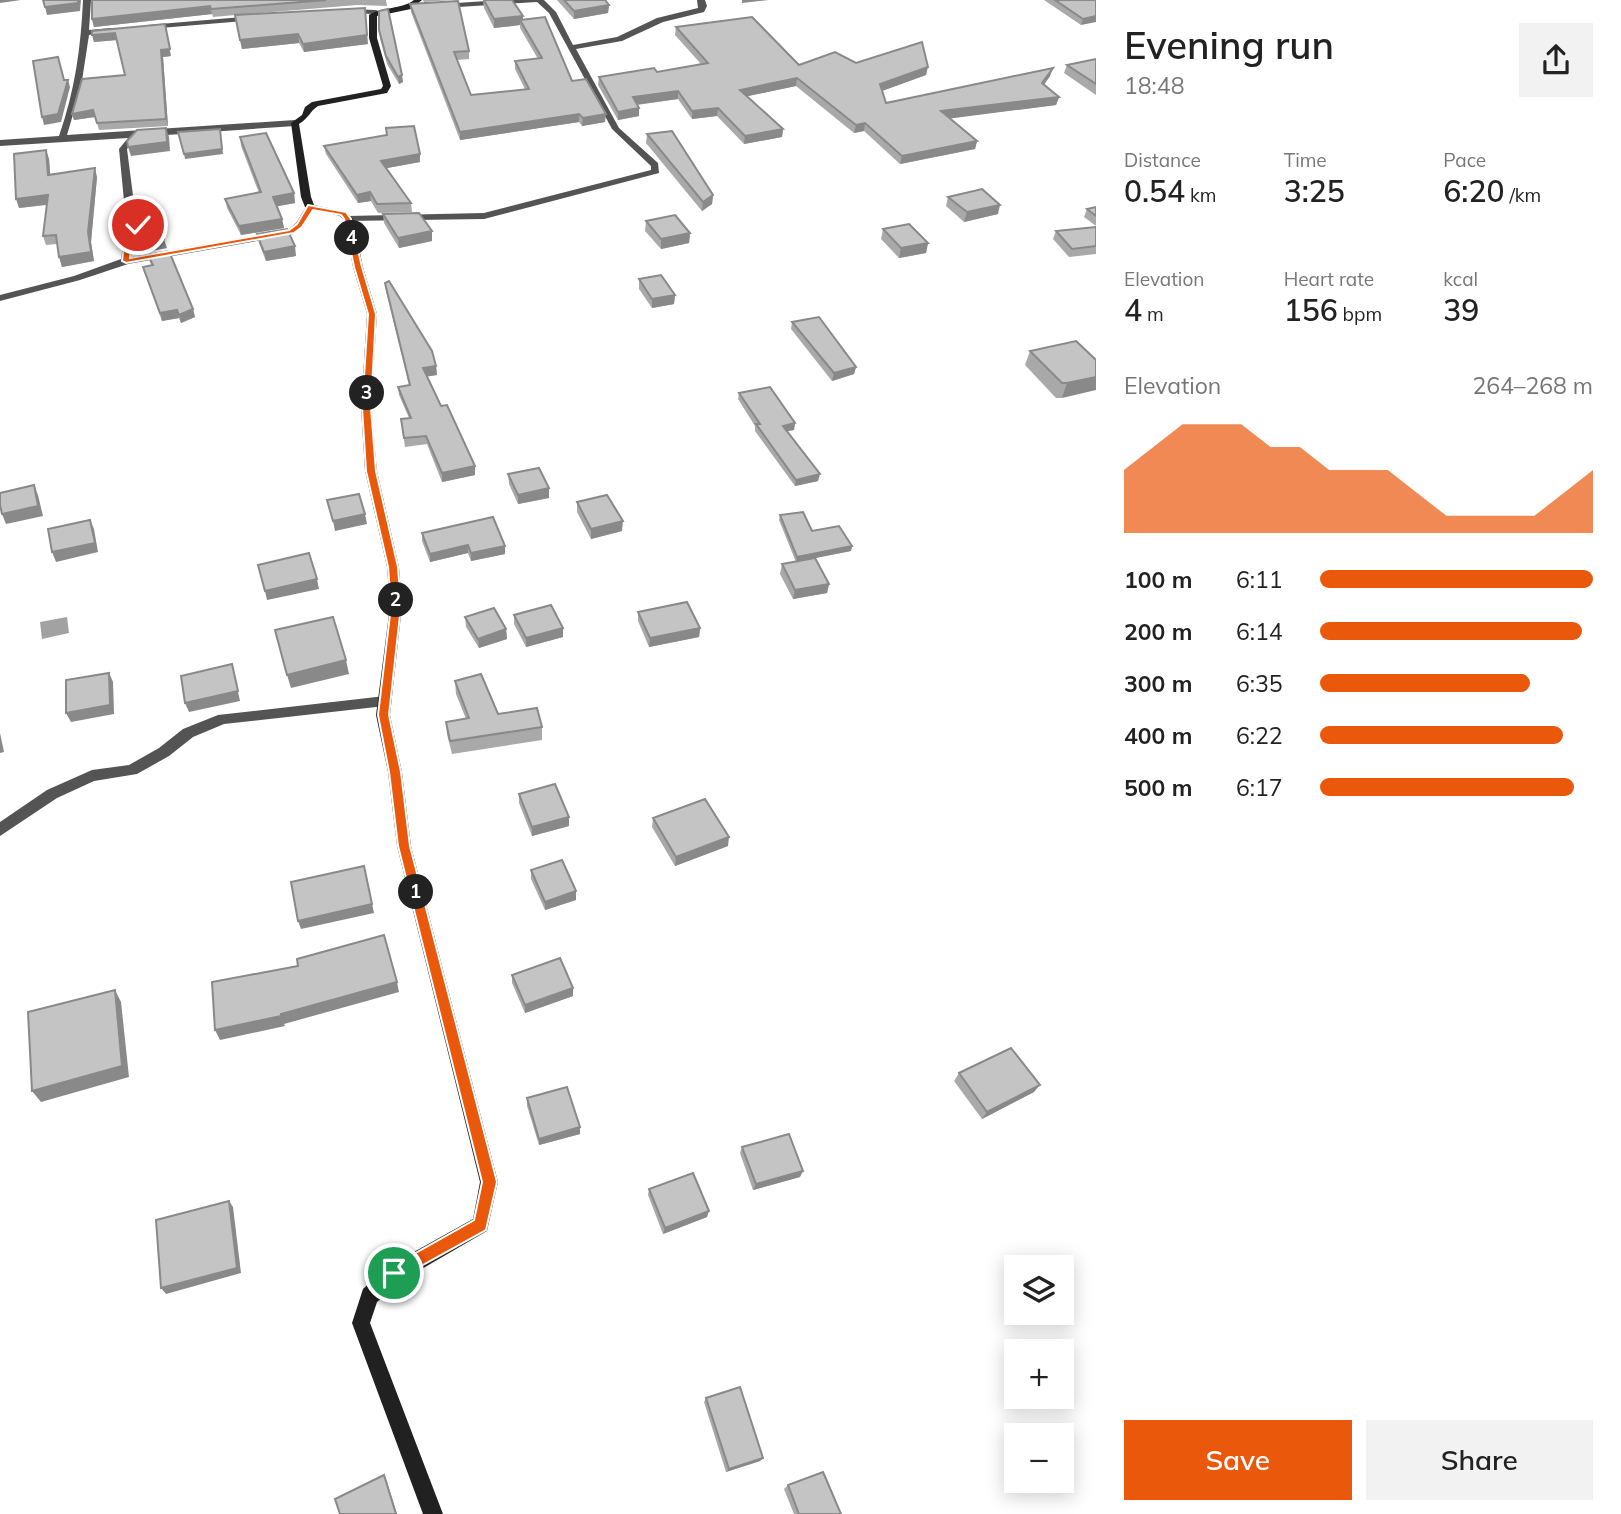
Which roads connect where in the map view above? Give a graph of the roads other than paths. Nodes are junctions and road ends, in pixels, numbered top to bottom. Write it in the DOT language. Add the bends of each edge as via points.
graph roads {
  1 [pos="87,0"];
  2 [pos="537,0"];
  3 [pos="701,0"];
  4 [pos="417,5"];
  5 [pos="434,6"];
  6 [pos="332,11"];
  7 [pos="376,12"];
  8 [pos="266,16"];
  9 [pos="134,28"];
  10 [pos="122,29"];
  11 [pos="84,33"];
  12 [pos="571,48"];
  13 [pos="295,123"];
  14 [pos="135,135"];
  15 [pos="62,138"];
  16 [pos="0,143"];
  17 [pos="310,207"];
  18 [pos="348,219"];
  19 [pos="126,261"];
  20 [pos="0,298"];
  21 [pos="385,701"];
  22 [pos="0,830"];
  23 [pos="433,1514"];
  1 -- 11 [label="street"];
  2 -- 5 [label="street"];
  2 -- 12 [label="street" via="552,12"];
  3 -- 12 [label="street" via="701,10 660,20 619,39"];
  4 -- 7 [label="street"];
  6 -- 7 [label="street"];
  7 -- 13 [label="street" via="373,38 387,86 384,91 315,104"];
  8 -- 9 [label="street"];
  10 -- 11 [label="street"];
  11 -- 15 [label="street" via="75,102"];
  12 -- 18 [label="street" via="616,129 656,171 484,216"];
  13 -- 14 [label="street"];
  13 -- 17 [label="street"];
  14 -- 15 [label="street"];
  14 -- 19 [label="street" via="123,149 130,211 138,225"];
  15 -- 16 [label="street"];
  17 -- 18 [label="street"];
  17 -- 19 [label="street" via="291,232"];
  18 -- 21 [label="street" via="372,314 366,408 371,471 396,606"];
  19 -- 20 [label="street"];
  21 -- 22 [label="street" via="223,719 188,733 132,770 92,776 52,794"];
  21 -- 23 [label="street" via="383,715 404,846 489,1182 481,1225 394,1273 370,1296 361,1323"];
}
